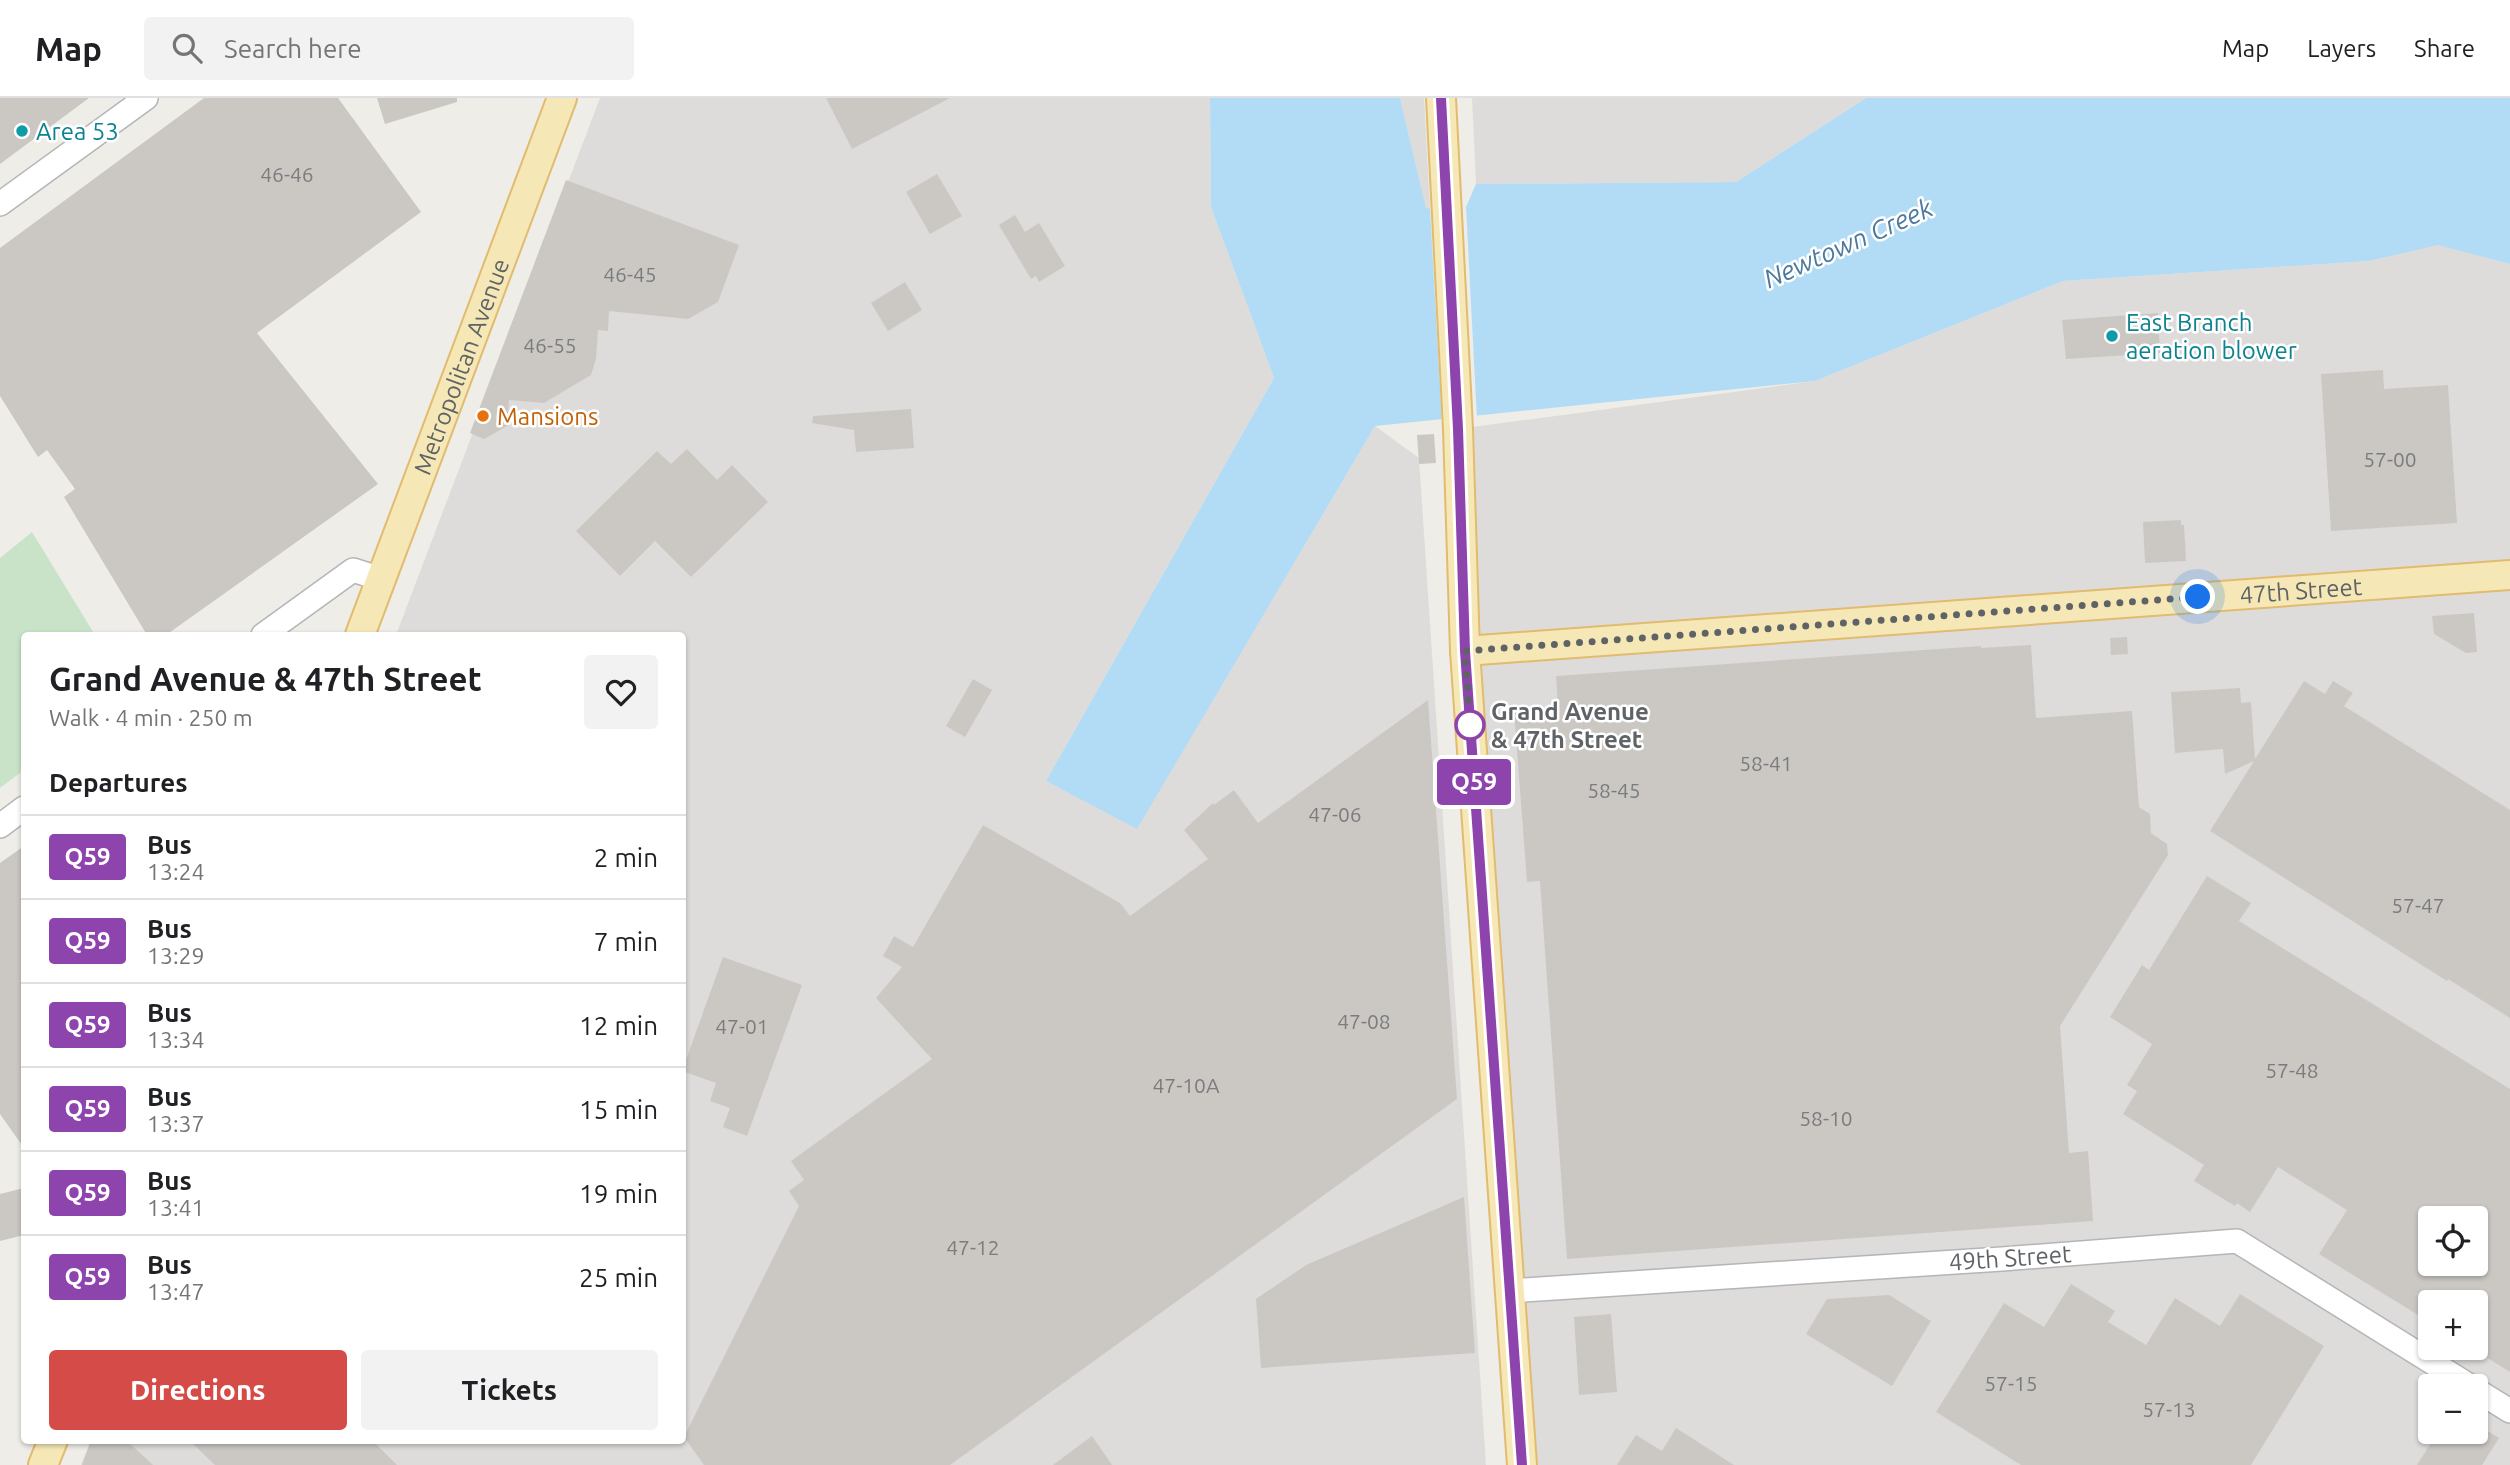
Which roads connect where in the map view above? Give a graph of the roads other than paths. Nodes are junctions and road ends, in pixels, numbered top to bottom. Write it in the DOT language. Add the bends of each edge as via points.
graph roads {
  1 [pos="146,98"];
  2 [pos="562,98"];
  3 [pos="1441,98"];
  4 [pos="0,204"];
  5 [pos="2510,575"];
  6 [pos="381,579"];
  7 [pos="267,632"];
  8 [pos="361,632"];
  9 [pos="1465,651"];
  10 [pos="21,810"];
  11 [pos="0,826"];
  12 [pos="1508,1290"];
  13 [pos="2451,1374"];
  14 [pos="2488,1397"];
  15 [pos="2510,1411"];
  16 [pos="51,1444"];
  17 [pos="43,1465"];
  18 [pos="1522,1465"];
  1 -- 4 [label="street"];
  2 -- 6 [label="main road, Metropolitan Avenue"];
  3 -- 9 [label="main road"];
  5 -- 9 [label="main road, 47th Street"];
  6 -- 7 [label="street" via="353,570"];
  6 -- 8 [label="main road, Metropolitan Avenue"];
  9 -- 12 [label="main road"];
  10 -- 11 [label="street"];
  12 -- 13 [label="street, 49th Street" via="2237,1241"];
  12 -- 18 [label="main road"];
  14 -- 15 [label="street"];
  16 -- 17 [label="main road"];
}
